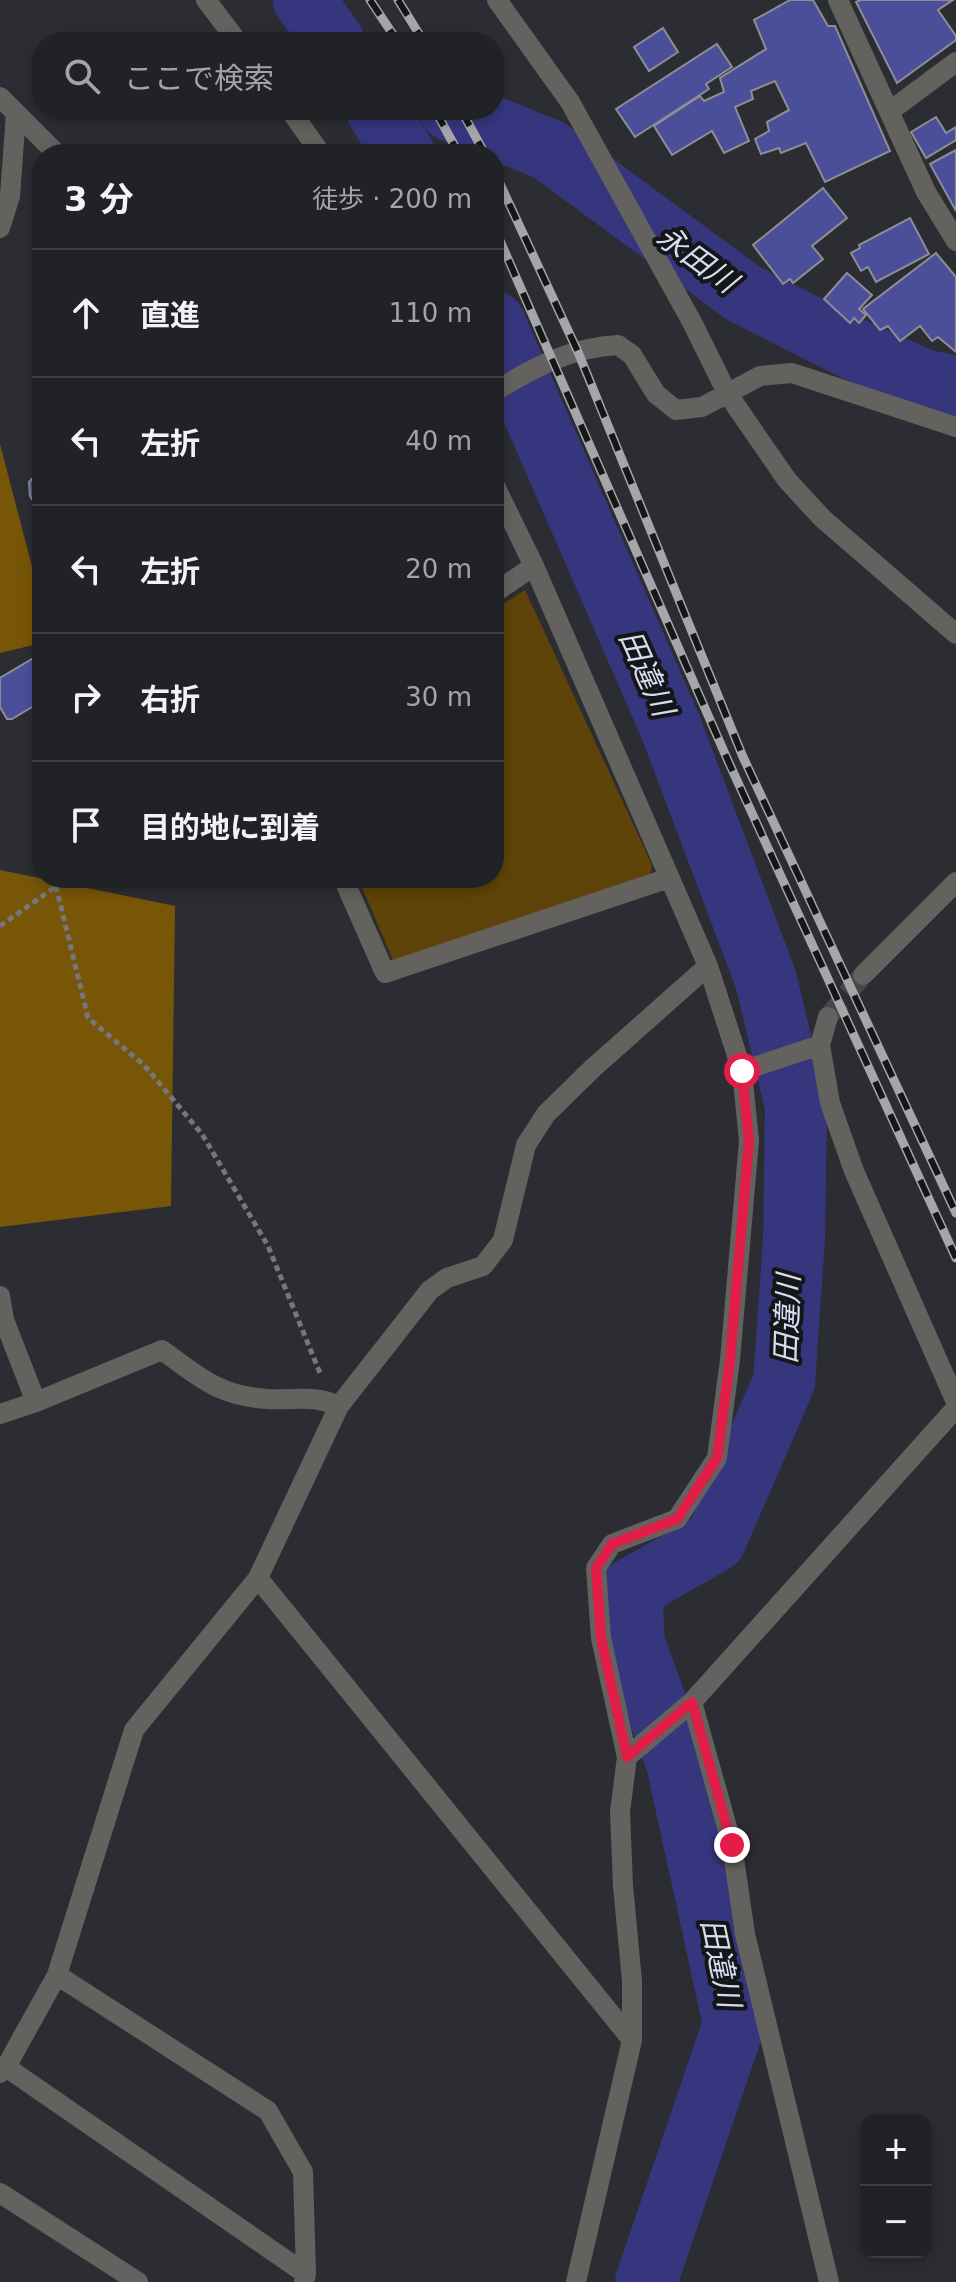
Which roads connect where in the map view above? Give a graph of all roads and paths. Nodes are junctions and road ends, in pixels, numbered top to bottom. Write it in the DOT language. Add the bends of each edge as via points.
graph roads {
  1 [pos="206,0"];
  2 [pos="497,0"];
  3 [pos="838,0"];
  4 [pos="230,32"];
  5 [pos="956,62"];
  6 [pos="0,97"];
  7 [pos="890,111"];
  8 [pos="16,113"];
  9 [pos="297,120"];
  10 [pos="47,144"];
  11 [pos="314,144"];
  12 [pos="0,228"];
  13 [pos="956,241"];
  14 [pos="504,386"];
  15 [pos="727,393"];
  16 [pos="956,427"];
  17 [pos="504,504"];
  18 [pos="534,566"];
  19 [pos="504,586"];
  20 [pos="956,634"];
  21 [pos="669,878"];
  22 [pos="956,882"];
  23 [pos="53,888"];
  24 [pos="56,888"];
  25 [pos="347,888"];
  26 [pos="0,926"];
  27 [pos="708,966"];
  28 [pos="863,975"];
  29 [pos="828,1017"];
  30 [pos="820,1045"];
  31 [pos="742,1071"];
  32 [pos="0,1296"];
  33 [pos="36,1402"];
  34 [pos="330,1402"];
  35 [pos="956,1405"];
  36 [pos="0,1414"];
  37 [pos="258,1578"];
  38 [pos="692,1702"];
  39 [pos="627,1757"];
  40 [pos="57,1975"];
  41 [pos="632,2040"];
  42 [pos="3,2070"];
  43 [pos="0,2193"];
  44 [pos="305,2278"];
  45 [pos="138,2282"];
  46 [pos="576,2282"];
  47 [pos="829,2282"];
  1 -- 4 [label="street"];
  2 -- 15 [label="street" via="570,102"];
  3 -- 7 [label="street"];
  5 -- 7 [label="street"];
  6 -- 8 [label="street"];
  7 -- 13 [label="street" via="926,192"];
  8 -- 10 [label="street"];
  8 -- 12 [label="street" via="10,196"];
  9 -- 11 [label="street"];
  14 -- 15 [label="street" via="534,367 598,346 618,345 632,355 656,394 676,410 702,407"];
  15 -- 16 [label="street" via="760,376 792,373"];
  15 -- 20 [label="street" via="787,480 822,518"];
  17 -- 18 [label="street"];
  18 -- 19 [label="street"];
  18 -- 21 [label="street"];
  21 -- 25 [label="street" via="385,973"];
  21 -- 27 [label="street"];
  22 -- 28 [label="street"];
  23 -- 26 [label="path"];
  24 -- 34 [label="path" via="88,1018 144,1065 202,1134 268,1246"];
  27 -- 31 [label="street"];
  27 -- 34 [label="street" via="546,1114 526,1145 503,1240 483,1266 430,1290"];
  29 -- 30 [label="street"];
  30 -- 31 [label="street"];
  30 -- 35 [label="street" via="830,1103 854,1171"];
  31 -- 39 [label="street" via="749,1141 717,1458 677,1519 612,1544 596,1568 601,1638"];
  32 -- 33 [label="street"];
  33 -- 34 [label="street" via="162,1350 215,1389 265,1399"];
  33 -- 36 [label="street"];
  34 -- 37 [label="street"];
  35 -- 38 [label="street"];
  37 -- 40 [label="street" via="134,1730"];
  37 -- 41 [label="street"];
  38 -- 39 [label="street"];
  38 -- 47 [label="street" via="732,1845 745,1934"];
  39 -- 41 [label="street" via="620,1812"];
  40 -- 42 [label="street"];
  40 -- 44 [label="street" via="268,2111 303,2172"];
  41 -- 46 [label="street"];
  42 -- 44 [label="street"];
  43 -- 45 [label="street"];
}
